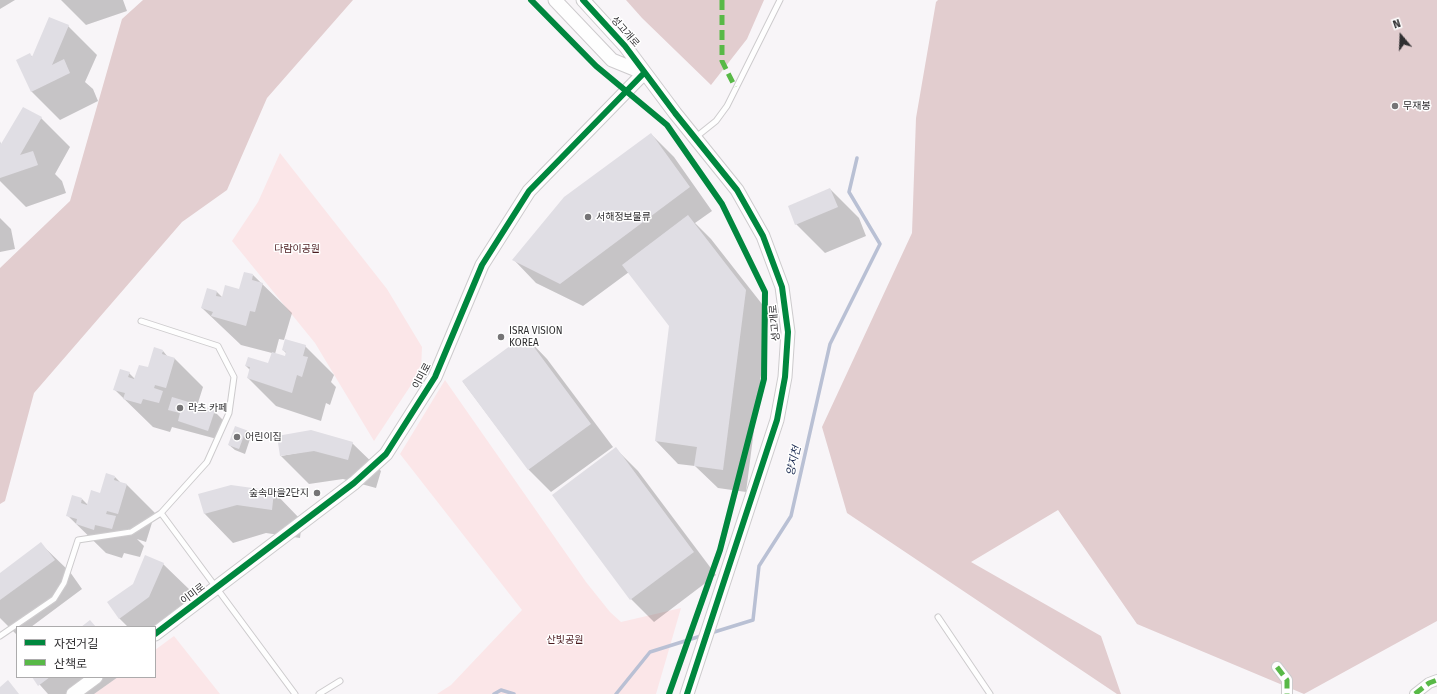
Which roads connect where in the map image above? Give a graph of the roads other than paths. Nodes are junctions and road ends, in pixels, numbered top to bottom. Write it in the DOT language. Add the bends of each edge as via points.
graph roads {
  1 [pos="555,0"];
  2 [pos="583,0"];
  3 [pos="780,0"];
  4 [pos="644,73"];
  5 [pos="695,138"];
  6 [pos="141,321"];
  7 [pos="162,513"];
  8 [pos="216,588"];
  9 [pos="938,617"];
  10 [pos="156,633"];
  11 [pos="0,636"];
  12 [pos="1277,667"];
  13 [pos="95,678"];
  14 [pos="1437,680"];
  15 [pos="340,681"];
  16 [pos="73,694"];
  17 [pos="295,694"];
  18 [pos="319,694"];
  19 [pos="687,694"];
  20 [pos="990,694"];
  21 [pos="1287,694"];
  22 [pos="1415,694"];
  1 -- 4 [label="street, 성고개로" via="612,60"];
  2 -- 4 [label="street, 성고개로" via="625,46"];
  3 -- 5 [label="lane" via="727,106 716,121"];
  4 -- 5 [label="street, 성고개로"];
  4 -- 8 [label="street, 이미로" via="529,191 482,265 435,377 386,454 354,483"];
  5 -- 19 [label="street, 성고개로" via="738,190 763,236 782,287 788,332 785,378 777,420"];
  6 -- 7 [label="lane" via="218,346 234,377 229,413 207,462"];
  7 -- 8 [label="lane"];
  7 -- 11 [label="lane" via="131,532 78,540 64,583 54,599"];
  8 -- 10 [label="street, 이미로"];
  8 -- 17 [label="lane"];
  9 -- 20 [label="lane"];
  12 -- 21 [label="street" via="1287,680"];
  13 -- 16 [label="street"];
  14 -- 22 [label="street"];
  15 -- 18 [label="lane"];
}
